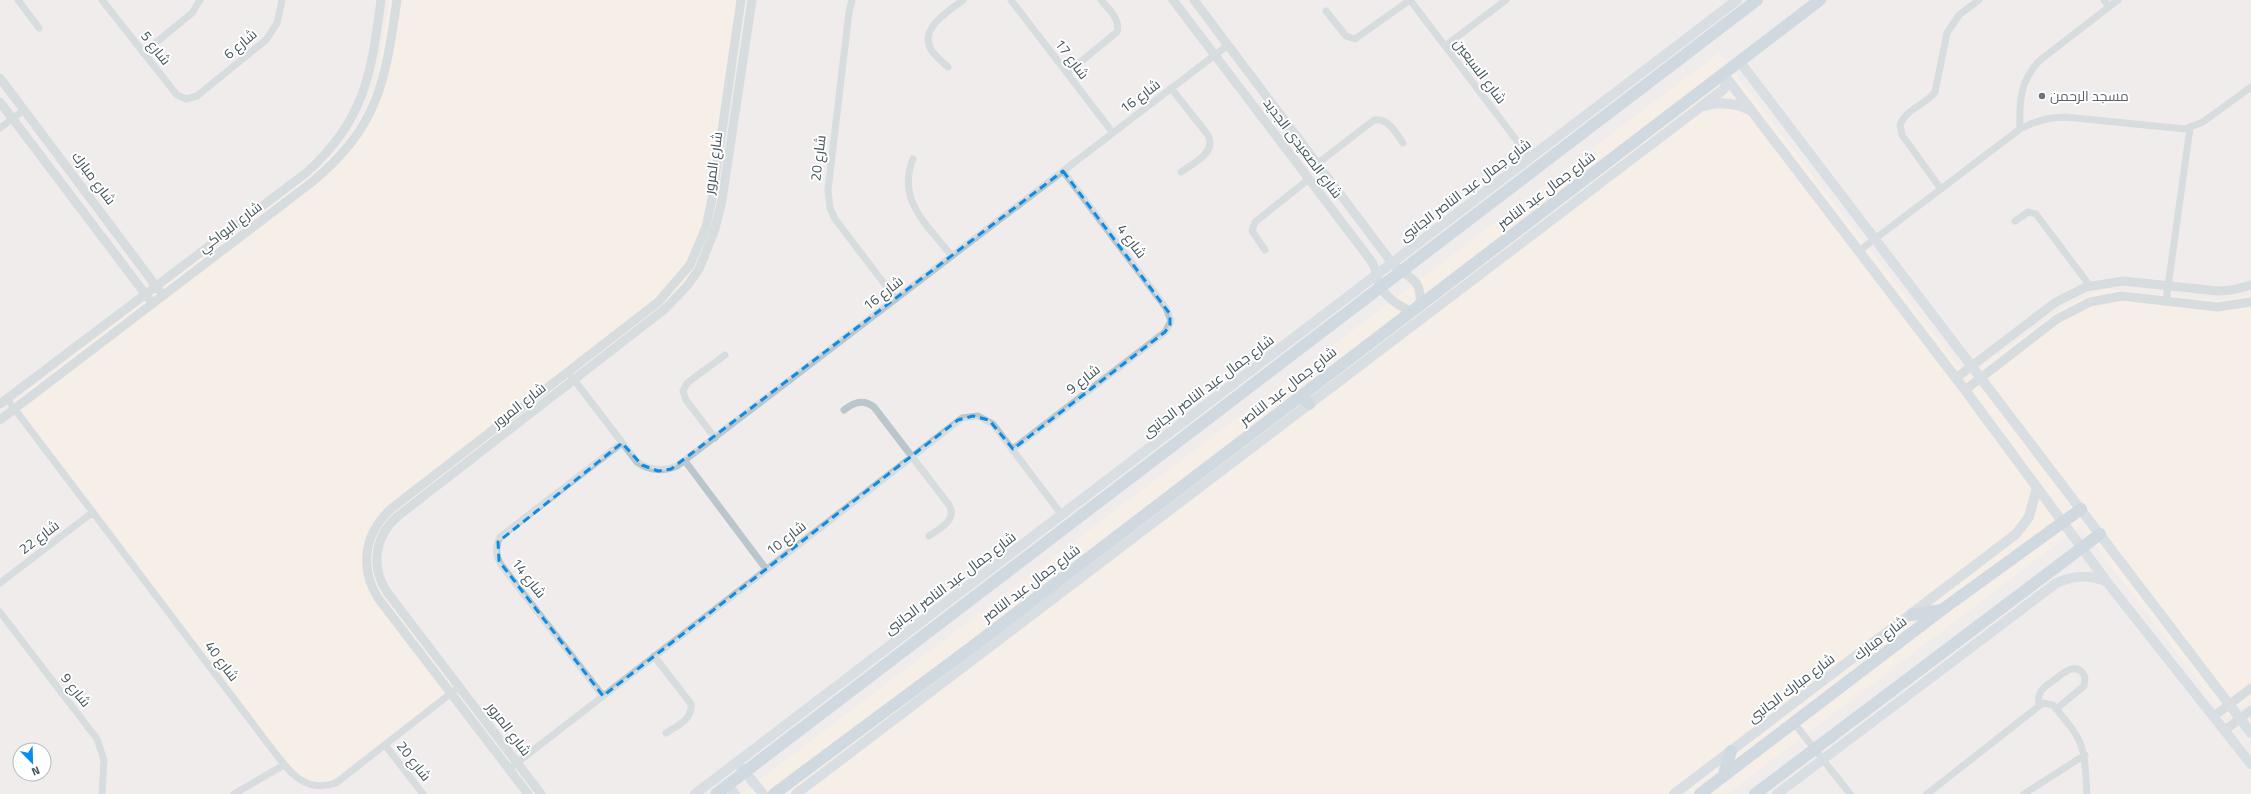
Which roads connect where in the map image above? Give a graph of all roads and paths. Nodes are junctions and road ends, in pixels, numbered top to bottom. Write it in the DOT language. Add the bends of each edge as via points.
graph roads {
  1 [pos="18,0"];
  2 [pos="102,0"];
  3 [pos="200,0"];
  4 [pos="282,0"];
  5 [pos="381,0"];
  6 [pos="397,0"];
  7 [pos="741,0"];
  8 [pos="752,0"];
  9 [pos="852,0"];
  10 [pos="963,0"];
  11 [pos="1011,0"];
  12 [pos="1101,0"];
  13 [pos="1173,0"];
  14 [pos="1194,0"];
  15 [pos="1410,0"];
  16 [pos="1506,0"];
  17 [pos="1737,0"];
  18 [pos="1757,0"];
  19 [pos="1820,0"];
  20 [pos="1979,0"];
  21 [pos="2104,0"];
  22 [pos="2118,0"];
  23 [pos="2109,7"];
  24 [pos="1326,11"];
  25 [pos="39,28"];
  26 [pos="1228,45"];
  27 [pos="1445,46"];
  28 [pos="143,52"];
  29 [pos="1215,55"];
  30 [pos="1740,62"];
  31 [pos="948,67"];
  32 [pos="1067,73"];
  33 [pos="1723,75"];
  34 [pos="0,78"];
  35 [pos="2251,87"];
  36 [pos="1172,88"];
  37 [pos="197,96"];
  38 [pos="0,102"];
  39 [pos="1698,107"];
  40 [pos="24,110"];
  41 [pos="1752,111"];
  42 [pos="12,118"];
  43 [pos="1586,122"];
  44 [pos="0,128"];
  45 [pos="2190,128"];
  46 [pos="2020,129"];
  47 [pos="1113,133"];
  48 [pos="1403,143"];
  49 [pos="718,155"];
  50 [pos="729,156"];
  51 [pos="1530,158"];
  52 [pos="913,159"];
  53 [pos="1317,164"];
  54 [pos="1611,167"];
  55 [pos="1063,171"];
  56 [pos="1181,172"];
  57 [pos="1309,179"];
  58 [pos="1941,189"];
  59 [pos="1486,199"];
  60 [pos="2015,221"];
  61 [pos="1875,239"];
  62 [pos="1265,250"];
  63 [pos="1859,251"];
  64 [pos="952,256"];
  65 [pos="1396,267"];
  66 [pos="1377,274"];
  67 [pos="2251,285"];
  68 [pos="156,286"];
  69 [pos="1381,286"];
  70 [pos="2090,286"];
  71 [pos="2168,286"];
  72 [pos="145,294"];
  73 [pos="164,296"];
  74 [pos="896,299"];
  75 [pos="2166,301"];
  76 [pos="2251,302"];
  77 [pos="152,304"];
  78 [pos="1415,307"];
  79 [pos="1168,329"];
  80 [pos="725,355"];
  81 [pos="1972,366"];
  82 [pos="568,372"];
  83 [pos="1956,378"];
  84 [pos="1981,378"];
  85 [pos="574,380"];
  86 [pos="1965,390"];
  87 [pos="1301,395"];
  88 [pos="4,401"];
  89 [pos="1309,404"];
  90 [pos="15,409"];
  91 [pos="844,410"];
  92 [pos="0,420"];
  93 [pos="715,438"];
  94 [pos="622,443"];
  95 [pos="1012,449"];
  96 [pos="912,456"];
  97 [pos="685,461"];
  98 [pos="2037,487"];
  99 [pos="2081,509"];
  100 [pos="93,512"];
  101 [pos="1062,515"];
  102 [pos="2064,522"];
  103 [pos="1143,524"];
  104 [pos="2100,534"];
  105 [pos="929,536"];
  106 [pos="2082,547"];
  107 [pos="766,569"];
  108 [pos="2107,582"];
  109 [pos="0,583"];
  110 [pos="1943,609"];
  111 [pos="0,612"];
  112 [pos="1912,615"];
  113 [pos="977,650"];
  114 [pos="654,656"];
  115 [pos="459,687"];
  116 [pos="2251,688"];
  117 [pos="451,694"];
  118 [pos="603,696"];
  119 [pos="2040,705"];
  120 [pos="2230,705"];
  121 [pos="2056,709"];
  122 [pos="2251,710"];
  123 [pos="2214,716"];
  124 [pos="2240,718"];
  125 [pos="1794,723"];
  126 [pos="2225,730"];
  127 [pos="2251,733"];
  128 [pos="666,734"];
  129 [pos="385,745"];
  130 [pos="1814,749"];
  131 [pos="1731,751"];
  132 [pos="2085,755"];
  133 [pos="1822,760"];
  134 [pos="738,762"];
  135 [pos="517,763"];
  136 [pos="2251,764"];
  137 [pos="284,765"];
  138 [pos="509,769"];
  139 [pos="745,772"];
  140 [pos="1723,777"];
  141 [pos="812,782"];
  142 [pos="731,790"];
  143 [pos="102,794"];
  144 [pos="234,794"];
  145 [pos="423,794"];
  146 [pos="528,794"];
  147 [pos="541,794"];
  148 [pos="695,794"];
  149 [pos="716,794"];
  150 [pos="763,794"];
  151 [pos="774,794"];
  152 [pos="796,794"];
  153 [pos="808,794"];
  154 [pos="1674,794"];
  155 [pos="1700,794"];
  156 [pos="1755,794"];
  157 [pos="1777,794"];
  158 [pos="1850,794"];
  159 [pos="1927,794"];
  160 [pos="2024,794"];
  161 [pos="2087,794"];
  1 -- 25 [label="street"];
  2 -- 28 [label="street, شارع 5"];
  3 -- 28 [label="street" via="192,13"];
  4 -- 37 [label="street, شارع 6" via="277,23 266,40"];
  5 -- 68 [label="street, شارع البواكي" via="374,55 364,93 356,111 334,144 306,173"];
  6 -- 73 [label="street, شارع البواكي" via="384,77 368,117 351,145 312,182"];
  7 -- 49 [label="street, شارع المرور"];
  8 -- 50 [label="street, شارع المرور"];
  9 -- 74 [label="street, شارع 20" via="828,190 829,202 839,224"];
  10 -- 31 [label="street" via="935,23 930,32 929,42 932,51"];
  11 -- 32 [label="street, شارع 17"];
  12 -- 32 [label="street" via="1118,22 1117,32"];
  13 -- 29 [label="street, شارع الصعيدى الجديد"];
  14 -- 26 [label="street, شارع الصعيدى الجديد"];
  15 -- 24 [label="street" via="1355,39 1346,36"];
  15 -- 27 [label="street, شارع السبعين"];
  16 -- 27 [label="street"];
  17 -- 43 [label="main road, شارع جمال عبد الناصر الجانبى"];
  18 -- 43 [label="main road, شارع جمال عبد الناصر"];
  19 -- 30 [label="main road, شارع جمال عبد الناصر"];
  20 -- 58 [label="street" via="1959,15 1947,32 1935,92 1929,100 1906,114 1900,125 1902,135"];
  21 -- 23 [label="street"];
  22 -- 23 [label="street"];
  23 -- 46 [label="street" via="2031,70 2020,95"];
  26 -- 29 [label="street, شارع 16"];
  26 -- 53 [label="street, شارع الصعيدى الجديد"];
  27 -- 51 [label="street, شارع السبعين"];
  28 -- 37 [label="street, شارع 5" via="177,96 186,99"];
  29 -- 36 [label="street, شارع 16"];
  29 -- 57 [label="street, شارع الصعيدى الجديد"];
  30 -- 33 [label="main road, شارع جمال عبد الناصر"];
  30 -- 61 [label="main road"];
  32 -- 47 [label="street, شارع 17"];
  33 -- 39 [label="main road" via="1725,87"];
  33 -- 41 [label="main road"];
  33 -- 54 [label="main road, شارع جمال عبد الناصر"];
  34 -- 40 [label="street, شارع مبارك"];
  35 -- 45 [label="street" via="2203,122"];
  36 -- 47 [label="street, شارع 16"];
  36 -- 56 [label="street" via="1210,141 1210,148 1206,154"];
  38 -- 42 [label="street, شارع مبارك"];
  39 -- 41 [label="main road" via="1714,103 1731,104"];
  39 -- 54 [label="main road"];
  40 -- 42 [label="street"];
  40 -- 68 [label="street, شارع مبارك"];
  41 -- 63 [label="main road"];
  42 -- 44 [label="street"];
  42 -- 72 [label="street, شارع مبارك"];
  43 -- 51 [label="main road, شارع جمال عبد الناصر الجانبى"];
  43 -- 59 [label="main road, شارع جمال عبد الناصر"];
  45 -- 46 [label="street" via="2177,129 2057,117 2041,120"];
  45 -- 71 [label="street"];
  46 -- 58 [label="street"];
  47 -- 55 [label="street, شارع 16"];
  48 -- 53 [label="street" via="1388,123 1374,120"];
  49 -- 50 [label="street"];
  49 -- 82 [label="street, شارع المرور" via="706,227 695,256 685,273 658,302"];
  50 -- 85 [label="street, شارع المرور" via="716,230 694,278 665,309"];
  51 -- 59 [label="main road, شارع جمال عبد الناصر الجانبى"];
  52 -- 64 [label="street" via="907,182 911,202"];
  53 -- 65 [label="street, شارع الصعيدى الجديد"];
  54 -- 78 [label="main road, شارع جمال عبد الناصر"];
  54 -- 89 [label="main road"];
  55 -- 64 [label="street, شارع 16"];
  55 -- 79 [label="street, شارع 4" via="1168,311"];
  57 -- 62 [label="street" via="1255,222 1252,232"];
  57 -- 66 [label="street, شارع الصعيدى الجديد" via="1372,262"];
  58 -- 61 [label="street"];
  59 -- 65 [label="main road, شارع جمال عبد الناصر"];
  60 -- 70 [label="street" via="2028,212 2036,214"];
  61 -- 63 [label="street"];
  61 -- 81 [label="main road"];
  63 -- 83 [label="main road"];
  64 -- 74 [label="street, شارع 16"];
  65 -- 66 [label="main road, شارع جمال عبد الناصر الجانبى"];
  65 -- 69 [label="main road, شارع جمال عبد الناصر"];
  65 -- 78 [label="street, شارع الصعيدى الجديد" via="1409,275 1418,285"];
  66 -- 69 [label="street, شارع الصعيدى الجديد"];
  66 -- 101 [label="main road, شارع جمال عبد الناصر الجانبى"];
  67 -- 71 [label="street" via="2225,291"];
  68 -- 72 [label="street, شارع البواكي"];
  68 -- 73 [label="street, شارع مبارك"];
  69 -- 78 [label="street, شارع الصعيدى الجديد" via="1391,300"];
  69 -- 139 [label="main road, شارع جمال عبد الناصر"];
  70 -- 71 [label="street" via="2123,281"];
  70 -- 81 [label="street" via="2056,302"];
  71 -- 75 [label="street"];
  72 -- 77 [label="street, شارع مبارك"];
  72 -- 88 [label="street, شارع البواكي"];
  73 -- 77 [label="street, شارع البواكي"];
  74 -- 93 [label="street, شارع 16"];
  75 -- 76 [label="street" via="2217,307"];
  75 -- 84 [label="street" via="2122,296 2080,306 2058,319"];
  77 -- 90 [label="street, شارع البواكي"];
  78 -- 87 [label="main road, شارع جمال عبد الناصر"];
  79 -- 95 [label="street, شارع 9"];
  80 -- 93 [label="street" via="687,383 683,391 686,400"];
  81 -- 83 [label="street"];
  81 -- 84 [label="main road"];
  82 -- 85 [label="street, شارع 16"];
  82 -- 117 [label="street, شارع المرور" via="392,508 379,522 370,538 366,564 374,591"];
  83 -- 86 [label="main road"];
  84 -- 86 [label="street"];
  84 -- 99 [label="main road"];
  85 -- 94 [label="street, شارع 16"];
  85 -- 115 [label="street, شارع المرور" via="398,516 387,527 380,541 376,564 383,586"];
  86 -- 98 [label="main road"];
  87 -- 89 [label="main road"];
  87 -- 103 [label="main road, شارع جمال عبد الناصر"];
  88 -- 90 [label="street, شارع 40"];
  89 -- 103 [label="main road"];
  90 -- 92 [label="street, شارع البواكي"];
  90 -- 100 [label="street, شارع 40"];
  91 -- 96 [label="street" via="859,402 871,404"];
  93 -- 97 [label="street, شارع 16"];
  94 -- 97 [label="street, شارع 16" via="637,462 652,470 671,469"];
  94 -- 118 [label="street, شارع 14" via="500,537 497,547 499,562"];
  95 -- 96 [label="street, شارع 10" via="993,424 984,418 973,416 958,420"];
  95 -- 101 [label="street, شارع 10"];
  96 -- 105 [label="street" via="952,511 948,522"];
  96 -- 107 [label="street, شارع 10"];
  97 -- 107 [label="street"];
  98 -- 102 [label="main road"];
  98 -- 112 [label="main road, شارع مبارك الجانبى" via="2029,517 2016,534"];
  99 -- 102 [label="main road, شارع مبارك"];
  99 -- 104 [label="main road"];
  100 -- 109 [label="street, شارع 22"];
  100 -- 137 [label="street, شارع 40"];
  101 -- 134 [label="main road, شارع جمال عبد الناصر الجانبى"];
  102 -- 106 [label="main road"];
  102 -- 110 [label="main road, شارع مبارك"];
  103 -- 113 [label="main road, شارع جمال عبد الناصر"];
  104 -- 106 [label="main road"];
  104 -- 120 [label="main road"];
  106 -- 108 [label="main road"];
  106 -- 130 [label="main road"];
  107 -- 114 [label="street, شارع 10"];
  108 -- 123 [label="main road"];
  108 -- 133 [label="main road" via="2081,576 2055,584"];
  110 -- 112 [label="main road"];
  110 -- 125 [label="main road, شارع مبارك"];
  111 -- 143 [label="street, شارع 9" via="97,739 105,768"];
  112 -- 131 [label="main road, شارع مبارك الجانبى"];
  113 -- 141 [label="main road"];
  113 -- 151 [label="main road, شارع جمال عبد الناصر"];
  114 -- 118 [label="street, شارع 10"];
  114 -- 128 [label="street" via="691,704 687,719"];
  115 -- 117 [label="street, شارع 40"];
  115 -- 135 [label="street, شارع المرور"];
  116 -- 120 [label="street"];
  117 -- 129 [label="street, شارع 40"];
  117 -- 138 [label="street, شارع المرور"];
  118 -- 135 [label="street, شارع 10"];
  119 -- 121 [label="street" via="2048,702"];
  119 -- 121 [label="street" via="2038,696 2042,690 2068,670 2075,668 2082,671 2086,676 2084,686"];
  119 -- 159 [label="street"];
  120 -- 123 [label="street"];
  120 -- 124 [label="main road"];
  121 -- 132 [label="street" via="2078,735"];
  122 -- 124 [label="street"];
  123 -- 126 [label="main road"];
  124 -- 126 [label="street"];
  124 -- 127 [label="main road"];
  125 -- 130 [label="street"];
  125 -- 140 [label="main road, شارع مبارك"];
  126 -- 136 [label="main road"];
  129 -- 137 [label="street, شارع 40" via="336,783 324,787 312,787 301,783"];
  129 -- 145 [label="street, شارع 20"];
  130 -- 133 [label="street"];
  130 -- 156 [label="main road"];
  131 -- 140 [label="main road"];
  131 -- 154 [label="main road, شارع مبارك الجانبى"];
  132 -- 160 [label="street"];
  132 -- 161 [label="street"];
  133 -- 157 [label="main road"];
  133 -- 158 [label="street"];
  134 -- 139 [label="main road"];
  134 -- 148 [label="main road, شارع جمال عبد الناصر الجانبى"];
  135 -- 138 [label="street, شارع 10"];
  135 -- 147 [label="street, شارع المرور"];
  137 -- 144 [label="street"];
  138 -- 146 [label="street, شارع المرور"];
  139 -- 142 [label="main road, شارع جمال عبد الناصر"];
  139 -- 150 [label="main road"];
  140 -- 155 [label="main road, شارع مبارك"];
  141 -- 152 [label="main road"];
  141 -- 153 [label="main road"];
  142 -- 149 [label="main road, شارع جمال عبد الناصر"];
}
